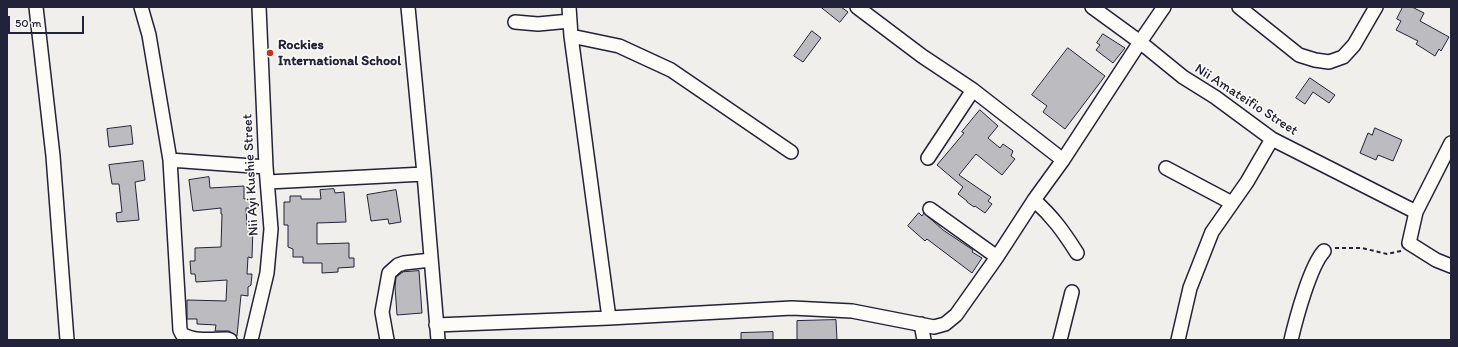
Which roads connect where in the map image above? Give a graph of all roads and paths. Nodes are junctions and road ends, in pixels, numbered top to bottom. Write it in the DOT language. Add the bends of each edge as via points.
graph roads {
  1 [pos="36,7"];
  2 [pos="141,7"];
  3 [pos="259,7"];
  4 [pos="408,7"];
  5 [pos="568,7"];
  6 [pos="857,7"];
  7 [pos="1092,7"];
  8 [pos="1164,7"];
  9 [pos="1239,7"];
  10 [pos="1376,7"];
  11 [pos="570,21"];
  12 [pos="515,22"];
  13 [pos="571,36"];
  14 [pos="1140,42"];
  15 [pos="973,90"];
  16 [pos="1272,139"];
  17 [pos="1451,143"];
  18 [pos="790,152"];
  19 [pos="928,158"];
  20 [pos="170,160"];
  21 [pos="1063,160"];
  22 [pos="266,167"];
  23 [pos="1166,168"];
  24 [pos="424,174"];
  25 [pos="268,182"];
  26 [pos="1034,200"];
  27 [pos="1232,203"];
  28 [pos="930,209"];
  29 [pos="1416,212"];
  30 [pos="1409,243"];
  31 [pos="1324,251"];
  32 [pos="1077,253"];
  33 [pos="997,257"];
  34 [pos="431,260"];
  35 [pos="1451,266"];
  36 [pos="1072,292"];
  37 [pos="609,318"];
  38 [pos="921,324"];
  39 [pos="436,325"];
  40 [pos="67,340"];
  41 [pos="230,340"];
  42 [pos="251,340"];
  43 [pos="387,340"];
  44 [pos="438,340"];
  45 [pos="924,340"];
  46 [pos="1060,340"];
  47 [pos="1178,340"];
  48 [pos="1291,340"];
  1 -- 40 [label="street" via="53,156"];
  2 -- 20 [label="street" via="149,36"];
  3 -- 22 [label="street, Nii Ayi Kushie Street"];
  4 -- 24 [label="street"];
  5 -- 11 [label="street"];
  6 -- 15 [label="street" via="922,56"];
  7 -- 14 [label="street, Nii Amateifio Street"];
  8 -- 14 [label="street"];
  9 -- 10 [label="street" via="1299,55 1329,62 1342,57 1354,45"];
  11 -- 12 [label="street" via="538,24"];
  11 -- 13 [label="street"];
  13 -- 18 [label="street" via="619,46 671,70"];
  13 -- 37 [label="street"];
  14 -- 16 [label="street, Nii Amateifio Street" via="1183,77 1215,96"];
  14 -- 21 [label="street"];
  15 -- 19 [label="street"];
  15 -- 21 [label="street"];
  16 -- 27 [label="street"];
  16 -- 29 [label="street, Nii Amateifio Street"];
  17 -- 29 [label="street"];
  20 -- 22 [label="street"];
  20 -- 41 [label="street" via="182,334 195,339"];
  21 -- 26 [label="street"];
  22 -- 25 [label="street, Nii Ayi Kushie Street"];
  23 -- 27 [label="street"];
  24 -- 25 [label="street"];
  24 -- 34 [label="street"];
  25 -- 42 [label="street, Nii Ayi Kushie Street" via="270,252"];
  26 -- 32 [label="street" via="1060,226"];
  26 -- 33 [label="street"];
  27 -- 47 [label="street" via="1212,232 1190,288"];
  28 -- 33 [label="street"];
  29 -- 30 [label="street"];
  30 -- 31 [label="path" via="1401,251 1387,254 1357,248"];
  30 -- 35 [label="street"];
  31 -- 48 [label="street" via="1316,264"];
  33 -- 38 [label="street" via="956,315 945,324 934,327"];
  34 -- 39 [label="street"];
  34 -- 43 [label="street" via="398,264 389,273 382,312"];
  36 -- 46 [label="street"];
  37 -- 38 [label="street" via="792,308 852,311"];
  37 -- 39 [label="street"];
  38 -- 45 [label="street"];
  39 -- 44 [label="street"];
}
